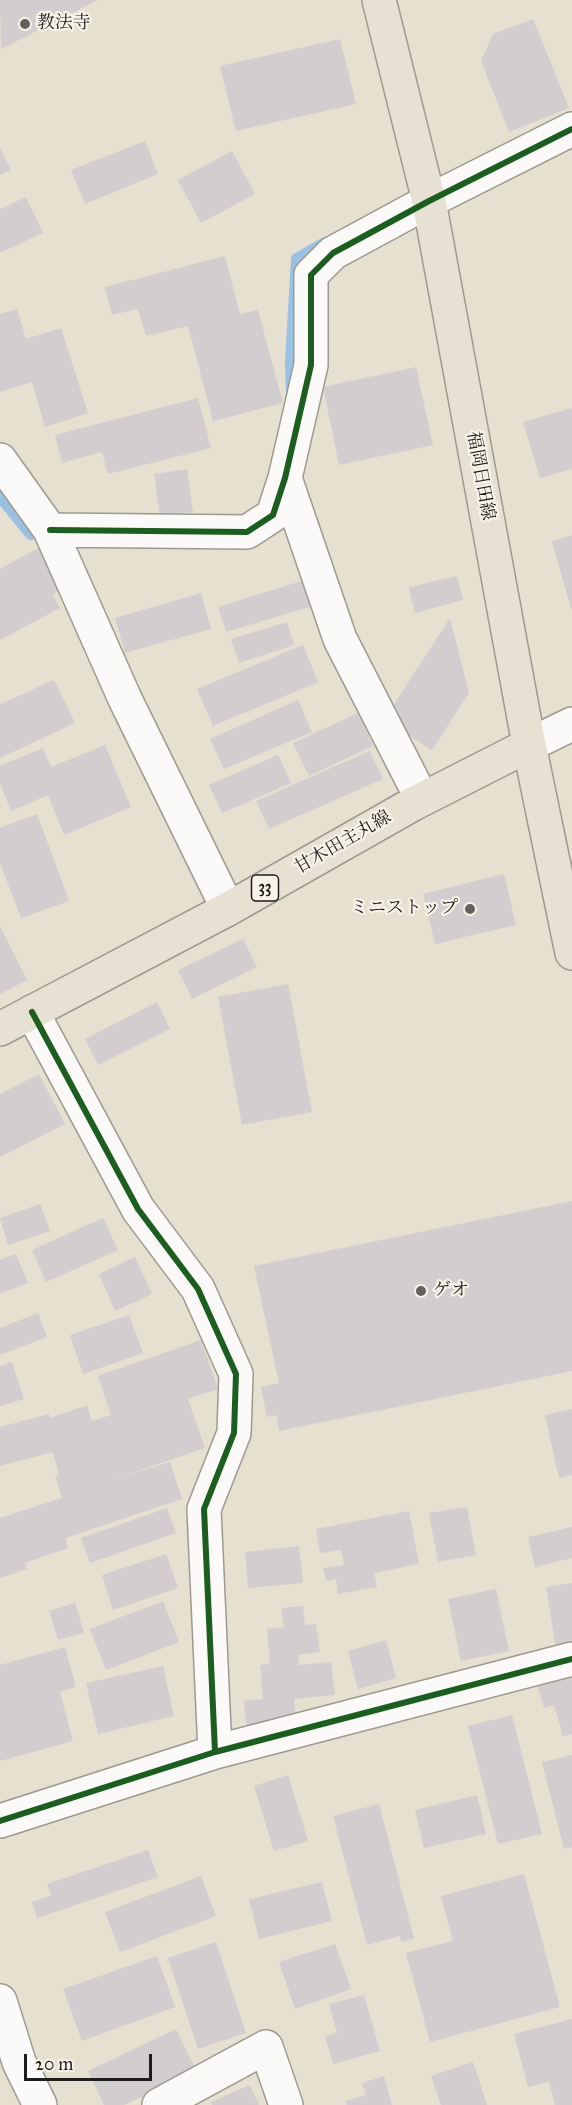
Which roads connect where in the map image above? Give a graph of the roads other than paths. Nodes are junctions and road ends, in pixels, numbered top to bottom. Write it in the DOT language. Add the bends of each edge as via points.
graph roads {
  1 [pos="379,0"];
  2 [pos="572,129"];
  3 [pos="429,201"];
  4 [pos="0,460"];
  5 [pos="285,478"];
  6 [pos="50,530"];
  7 [pos="572,724"];
  8 [pos="529,745"];
  9 [pos="422,799"];
  10 [pos="228,909"];
  11 [pos="572,953"];
  12 [pos="32,1012"];
  13 [pos="0,1029"];
  14 [pos="572,1659"];
  15 [pos="215,1752"];
  16 [pos="0,1821"];
  17 [pos="0,2001"];
  18 [pos="39,2105"];
  19 [pos="159,2105"];
  20 [pos="286,2105"];
  1 -- 3 [label="main road, 福岡日田線"];
  2 -- 3 [label="street"];
  3 -- 5 [label="street" via="333,253 310,275 311,365"];
  3 -- 8 [label="main road, 福岡日田線"];
  4 -- 6 [label="street"];
  5 -- 6 [label="street" via="273,515 247,532"];
  5 -- 9 [label="street" via="340,639"];
  6 -- 10 [label="street" via="125,699"];
  7 -- 8 [label="street"];
  8 -- 9 [label="main road, 甘木田主丸線 / 33"];
  8 -- 11 [label="main road, 福岡日田線"];
  9 -- 10 [label="main road, 甘木田主丸線 / 33"];
  10 -- 12 [label="main road, 甘木田主丸線 / 33"];
  12 -- 13 [label="main road, 甘木田主丸線 / 33"];
  12 -- 15 [label="street" via="138,1209 198,1289 236,1374 234,1433 204,1509"];
  14 -- 15 [label="street"];
  15 -- 16 [label="street"];
  17 -- 18 [label="street" via="19,2062"];
  19 -- 20 [label="street" via="266,2047"];
}
